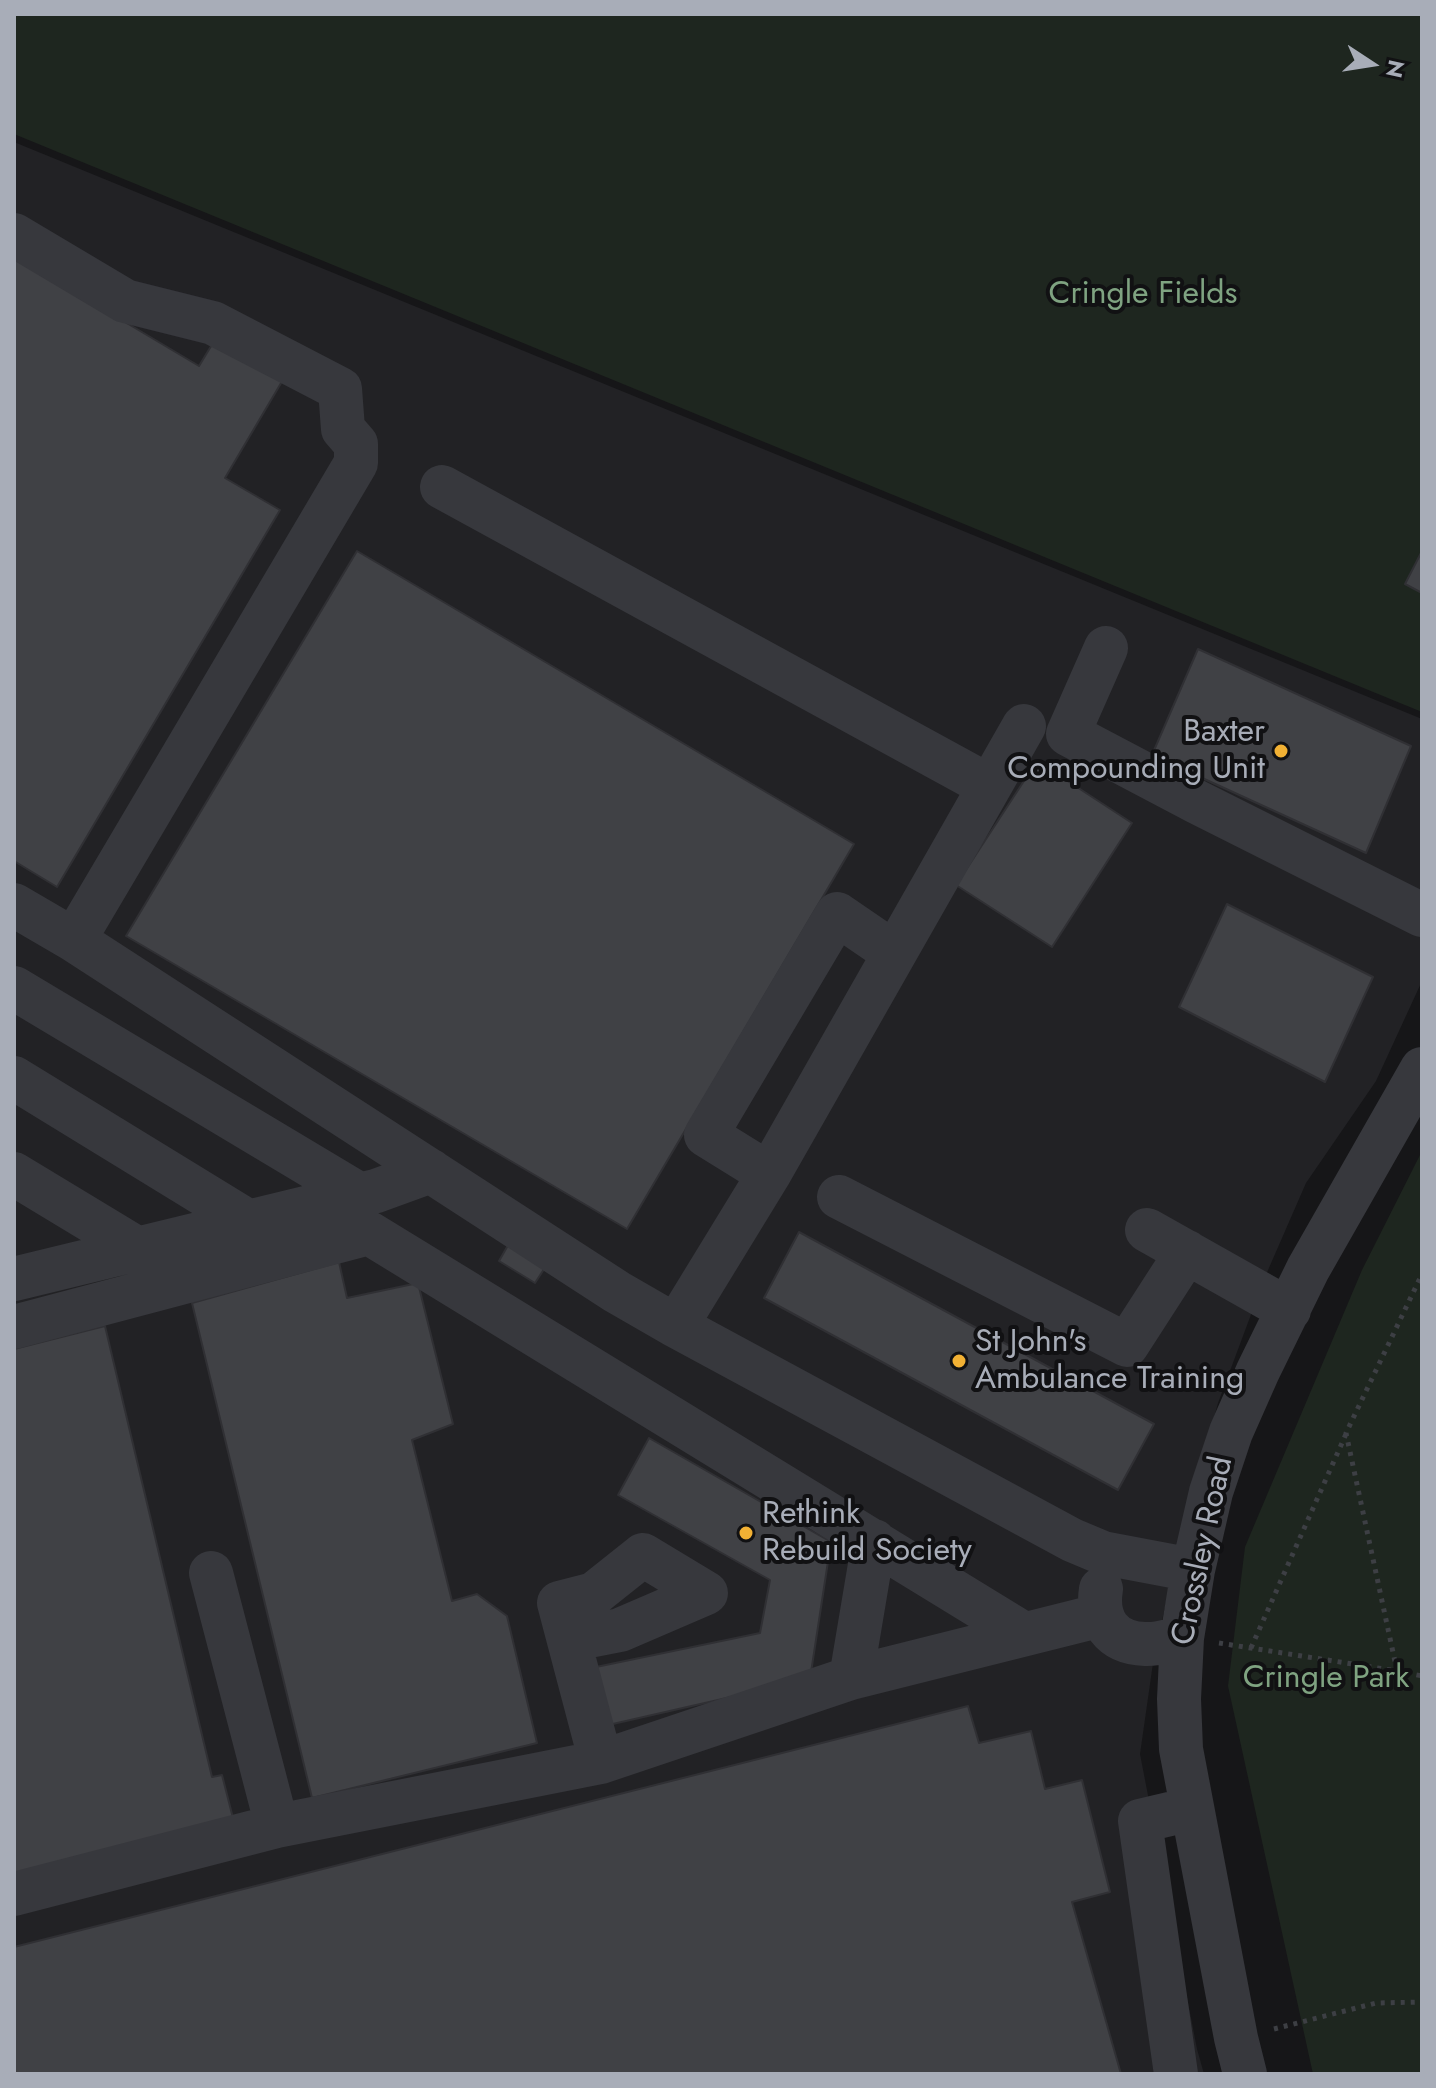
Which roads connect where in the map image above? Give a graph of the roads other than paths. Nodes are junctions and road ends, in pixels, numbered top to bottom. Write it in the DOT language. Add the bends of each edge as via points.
graph roads {
  1 [pos="14,235"];
  2 [pos="442,487"];
  3 [pos="1106,648"];
  4 [pos="1024,726"];
  5 [pos="989,786"];
  6 [pos="14,905"];
  7 [pos="1422,915"];
  8 [pos="74,940"];
  9 [pos="894,953"];
  10 [pos="14,988"];
  11 [pos="1422,1069"];
  12 [pos="14,1078"];
  13 [pos="431,1171"];
  14 [pos="14,1174"];
  15 [pos="769,1174"];
  16 [pos="360,1195"];
  17 [pos="839,1197"];
  18 [pos="249,1222"];
  19 [pos="1147,1230"];
  20 [pos="138,1249"];
  21 [pos="1187,1252"];
  22 [pos="20,1273"];
  23 [pos="1289,1310"];
  24 [pos="676,1326"];
  25 [pos="14,1327"];
  26 [pos="874,1541"];
  27 [pos="1112,1555"];
  28 [pos="1193,1570"];
  29 [pos="211,1573"];
  30 [pos="1102,1615"];
  31 [pos="1024,1634"];
  32 [pos="1182,1638"];
  33 [pos="569,1640"];
  34 [pos="851,1678"];
  35 [pos="601,1762"];
  36 [pos="1191,1809"];
  37 [pos="277,1826"];
  38 [pos="14,1894"];
  39 [pos="1176,2074"];
  40 [pos="1245,2074"];
  1 -- 8 [label="street" via="125,301 213,323 340,389 343,429 356,444 356,463"];
  2 -- 5 [label="street"];
  3 -- 7 [label="street" via="1068,734"];
  4 -- 5 [label="street"];
  5 -- 9 [label="street"];
  6 -- 8 [label="street"];
  8 -- 13 [label="street"];
  9 -- 15 [label="street"];
  9 -- 15 [label="street" via="837,914 706,1135"];
  10 -- 16 [label="street"];
  11 -- 23 [label="street, Crossley Road"];
  12 -- 18 [label="street"];
  13 -- 16 [label="street"];
  13 -- 24 [label="street"];
  14 -- 20 [label="street"];
  15 -- 24 [label="street"];
  16 -- 18 [label="street"];
  17 -- 21 [label="street" via="1127,1345"];
  18 -- 20 [label="street"];
  19 -- 21 [label="street"];
  20 -- 22 [label="street"];
  21 -- 23 [label="street"];
  23 -- 28 [label="street, Crossley Road" via="1231,1432"];
  24 -- 27 [label="street" via="1072,1540"];
  25 -- 26 [label="street" via="369,1233"];
  26 -- 31 [label="street"];
  26 -- 34 [label="street"];
  27 -- 28 [label="street"];
  27 -- 30 [label="street" via="1101,1585"];
  28 -- 32 [label="street, Crossley Road"];
  29 -- 37 [label="street"];
  30 -- 31 [label="street"];
  30 -- 32 [label="street" via="1112,1634 1128,1642 1147,1645"];
  31 -- 34 [label="street"];
  32 -- 36 [label="street, Crossley Road" via="1181,1749"];
  33 -- 35 [label="street"];
  34 -- 35 [label="street"];
  35 -- 37 [label="street"];
  36 -- 39 [label="street" via="1140,1821"];
  36 -- 40 [label="street, Crossley Road"];
  37 -- 38 [label="street"];
}
